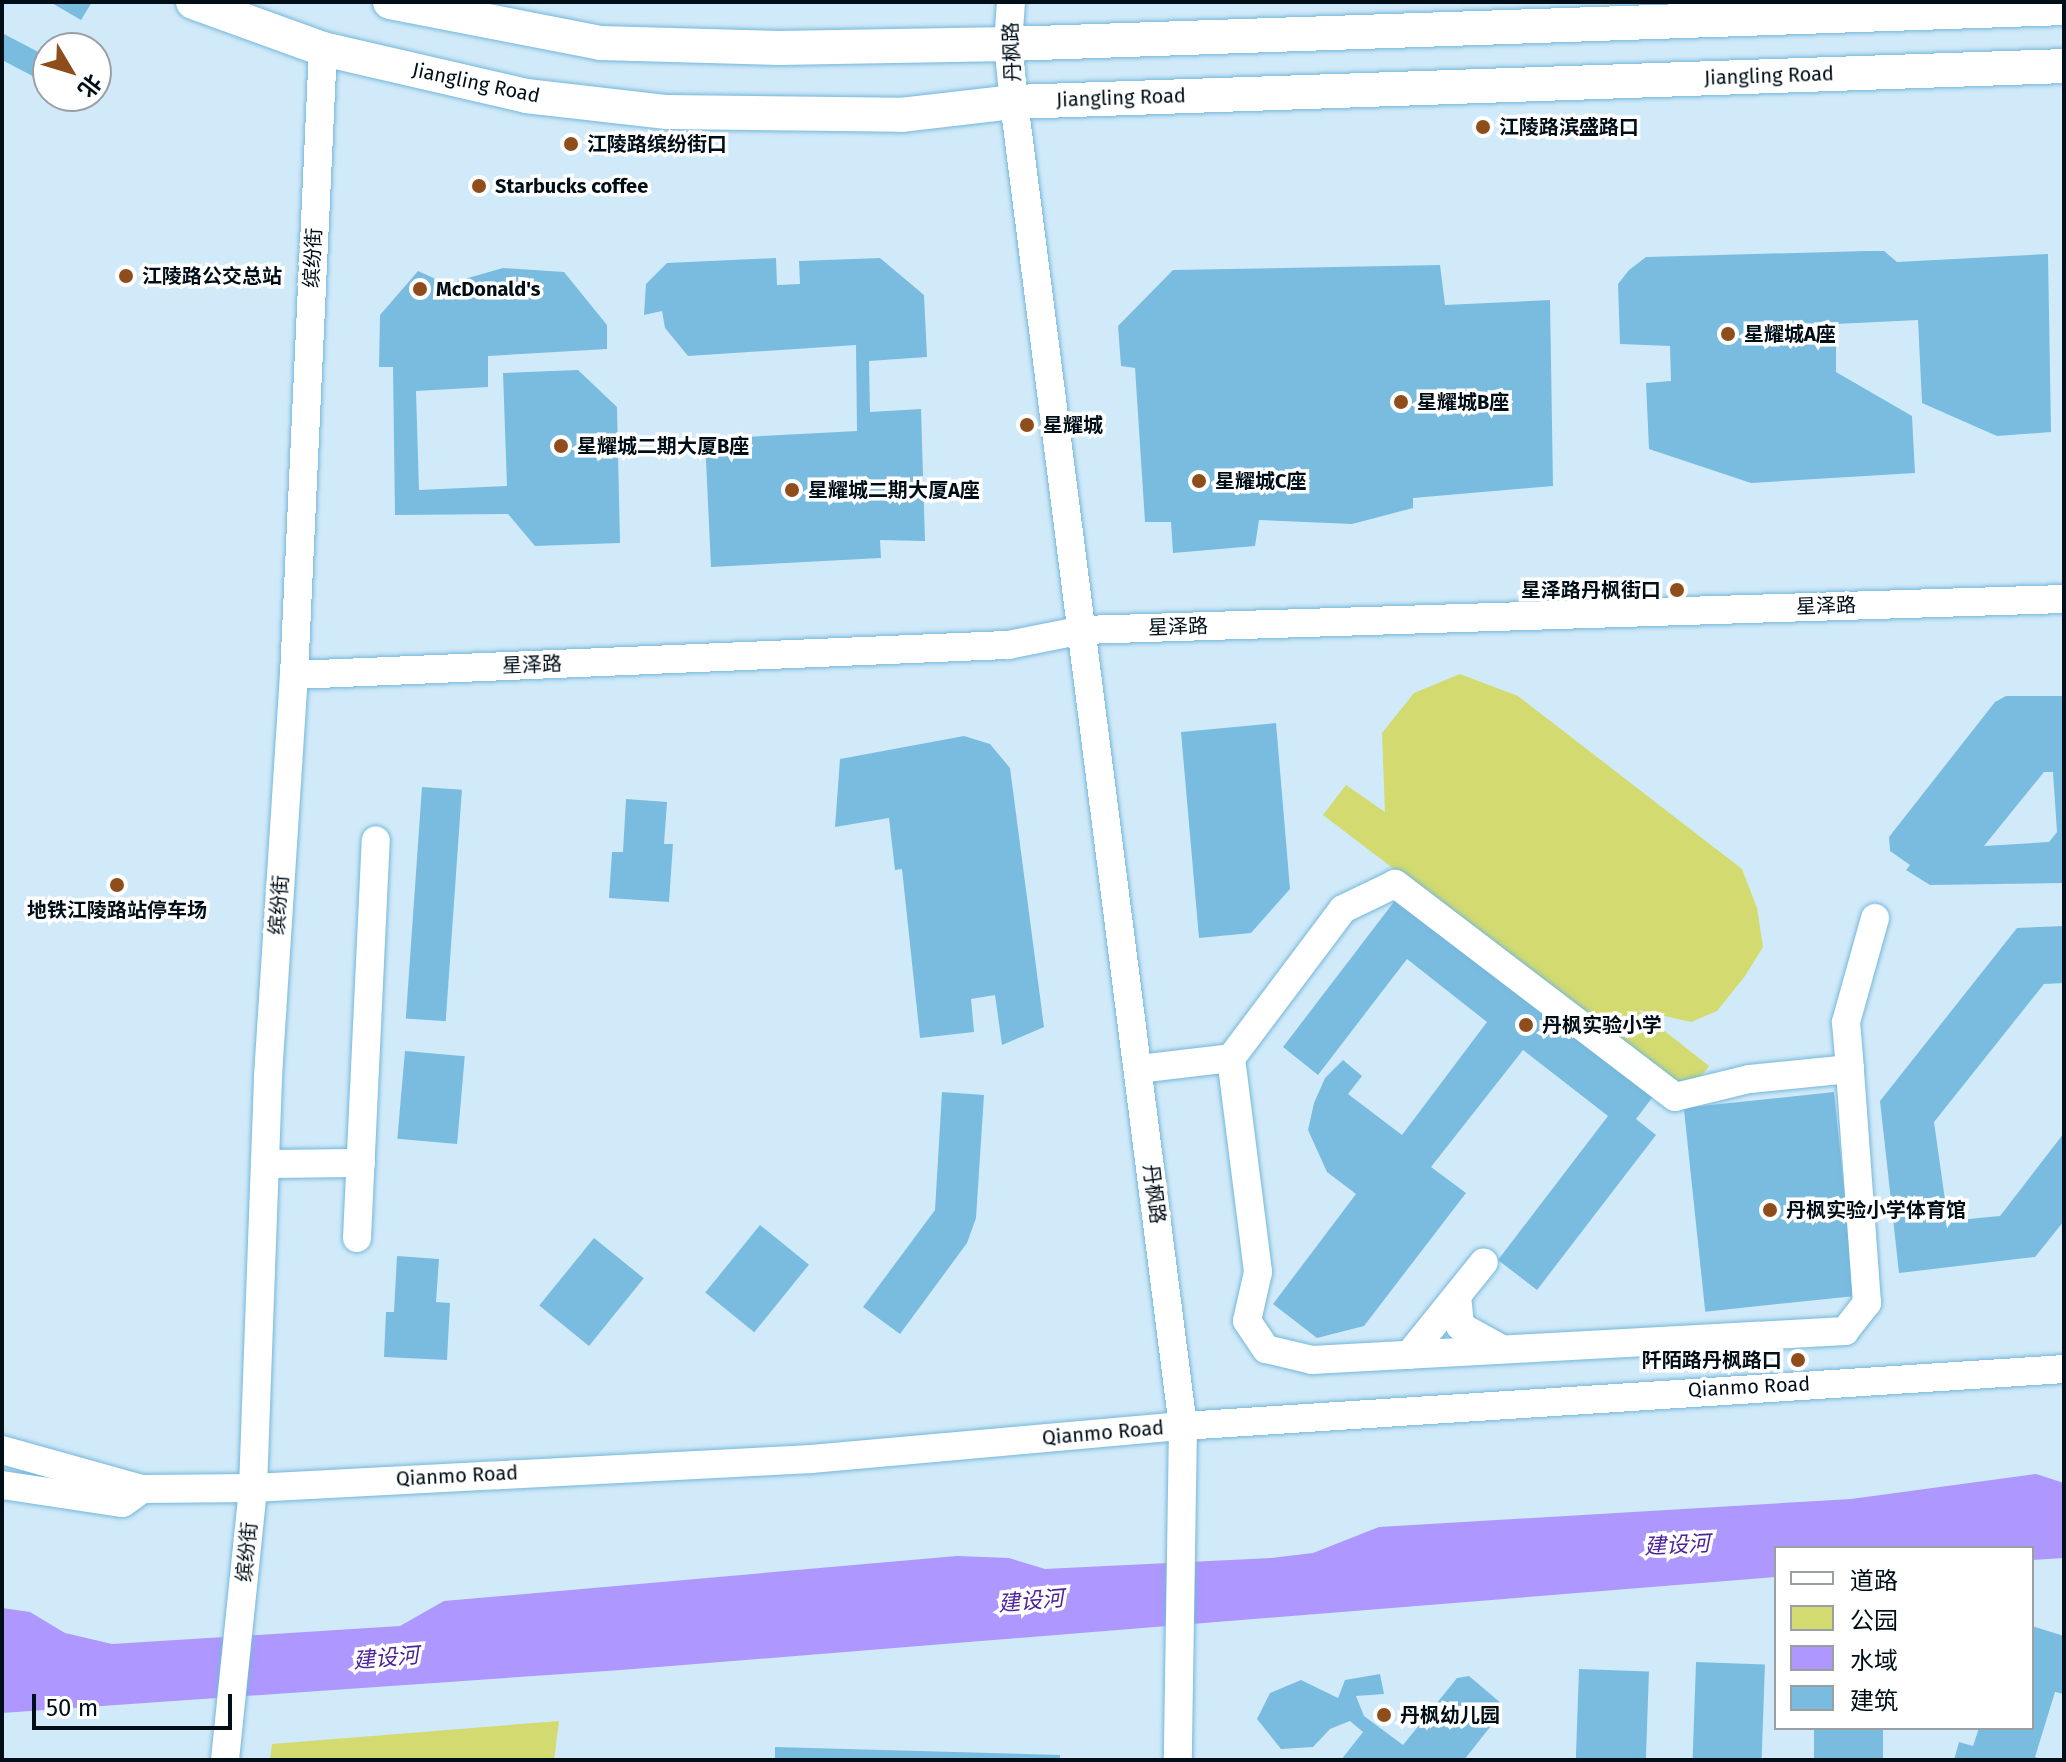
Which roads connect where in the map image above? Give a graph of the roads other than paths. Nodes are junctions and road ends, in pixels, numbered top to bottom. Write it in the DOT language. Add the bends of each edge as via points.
graph roads {
  1 [pos="193,2"];
  2 [pos="393,2"];
  3 [pos="1011,2"];
  4 [pos="2064,8"];
  5 [pos="492,10"];
  6 [pos="1008,44"];
  7 [pos="323,49"];
  8 [pos="2064,66"];
  9 [pos="1014,102"];
  10 [pos="2064,599"];
  11 [pos="1083,630"];
  12 [pos="294,675"];
  13 [pos="376,840"];
  14 [pos="1875,918"];
  15 [pos="1231,1058"];
  16 [pos="1139,1069"];
  17 [pos="1850,1069"];
  18 [pos="361,1163"];
  19 [pos="265,1164"];
  20 [pos="357,1238"];
  21 [pos="1484,1262"];
  22 [pos="1457,1296"];
  23 [pos="1505,1350"];
  24 [pos="1409,1355"];
  25 [pos="2064,1369"];
  26 [pos="1183,1426"];
  27 [pos="2,1450"];
  28 [pos="2,1485"];
  29 [pos="253,1488"];
  30 [pos="142,1489"];
  31 [pos="225,1760"];
  32 [pos="1178,1760"];
  1 -- 7 [label="main road, Jiangling Road"];
  2 -- 5 [label="main road"];
  3 -- 6 [label="street, 丹枫路"];
  4 -- 6 [label="main road"];
  5 -- 6 [label="main road" via="600,43 780,48"];
  6 -- 9 [label="street, 丹枫路"];
  7 -- 9 [label="main road, Jiangling Road" via="526,96 667,112 901,115"];
  7 -- 12 [label="street, 缤纷街"];
  8 -- 9 [label="main road, Jiangling Road"];
  9 -- 11 [label="street, 丹枫路"];
  10 -- 11 [label="street, 星泽路"];
  11 -- 12 [label="street, 星泽路" via="1008,645"];
  11 -- 16 [label="street, 丹枫路"];
  12 -- 19 [label="street, 缤纷街"];
  13 -- 18 [label="street"];
  14 -- 17 [label="street" via="1846,1022"];
  15 -- 16 [label="street"];
  15 -- 17 [label="street" via="1343,909 1395,884 1675,1097 1749,1079"];
  15 -- 24 [label="street" via="1258,1272 1247,1321 1266,1349 1312,1360"];
  16 -- 26 [label="street, 丹枫路"];
  17 -- 23 [label="street" via="1867,1303 1845,1331"];
  18 -- 19 [label="street"];
  18 -- 20 [label="street"];
  19 -- 29 [label="street, 缤纷街"];
  21 -- 22 [label="street"];
  22 -- 23 [label="street" via="1460,1326"];
  22 -- 24 [label="street"];
  23 -- 24 [label="street"];
  25 -- 26 [label="street, Qianmo Road"];
  26 -- 29 [label="street, Qianmo Road" via="811,1459"];
  26 -- 32 [label="street, 丹枫路"];
  27 -- 30 [label="street, Qianmo Road"];
  28 -- 30 [label="street, Qianmo Road" via="123,1503"];
  29 -- 30 [label="street, Qianmo Road"];
  29 -- 31 [label="street, 缤纷街"];
}
